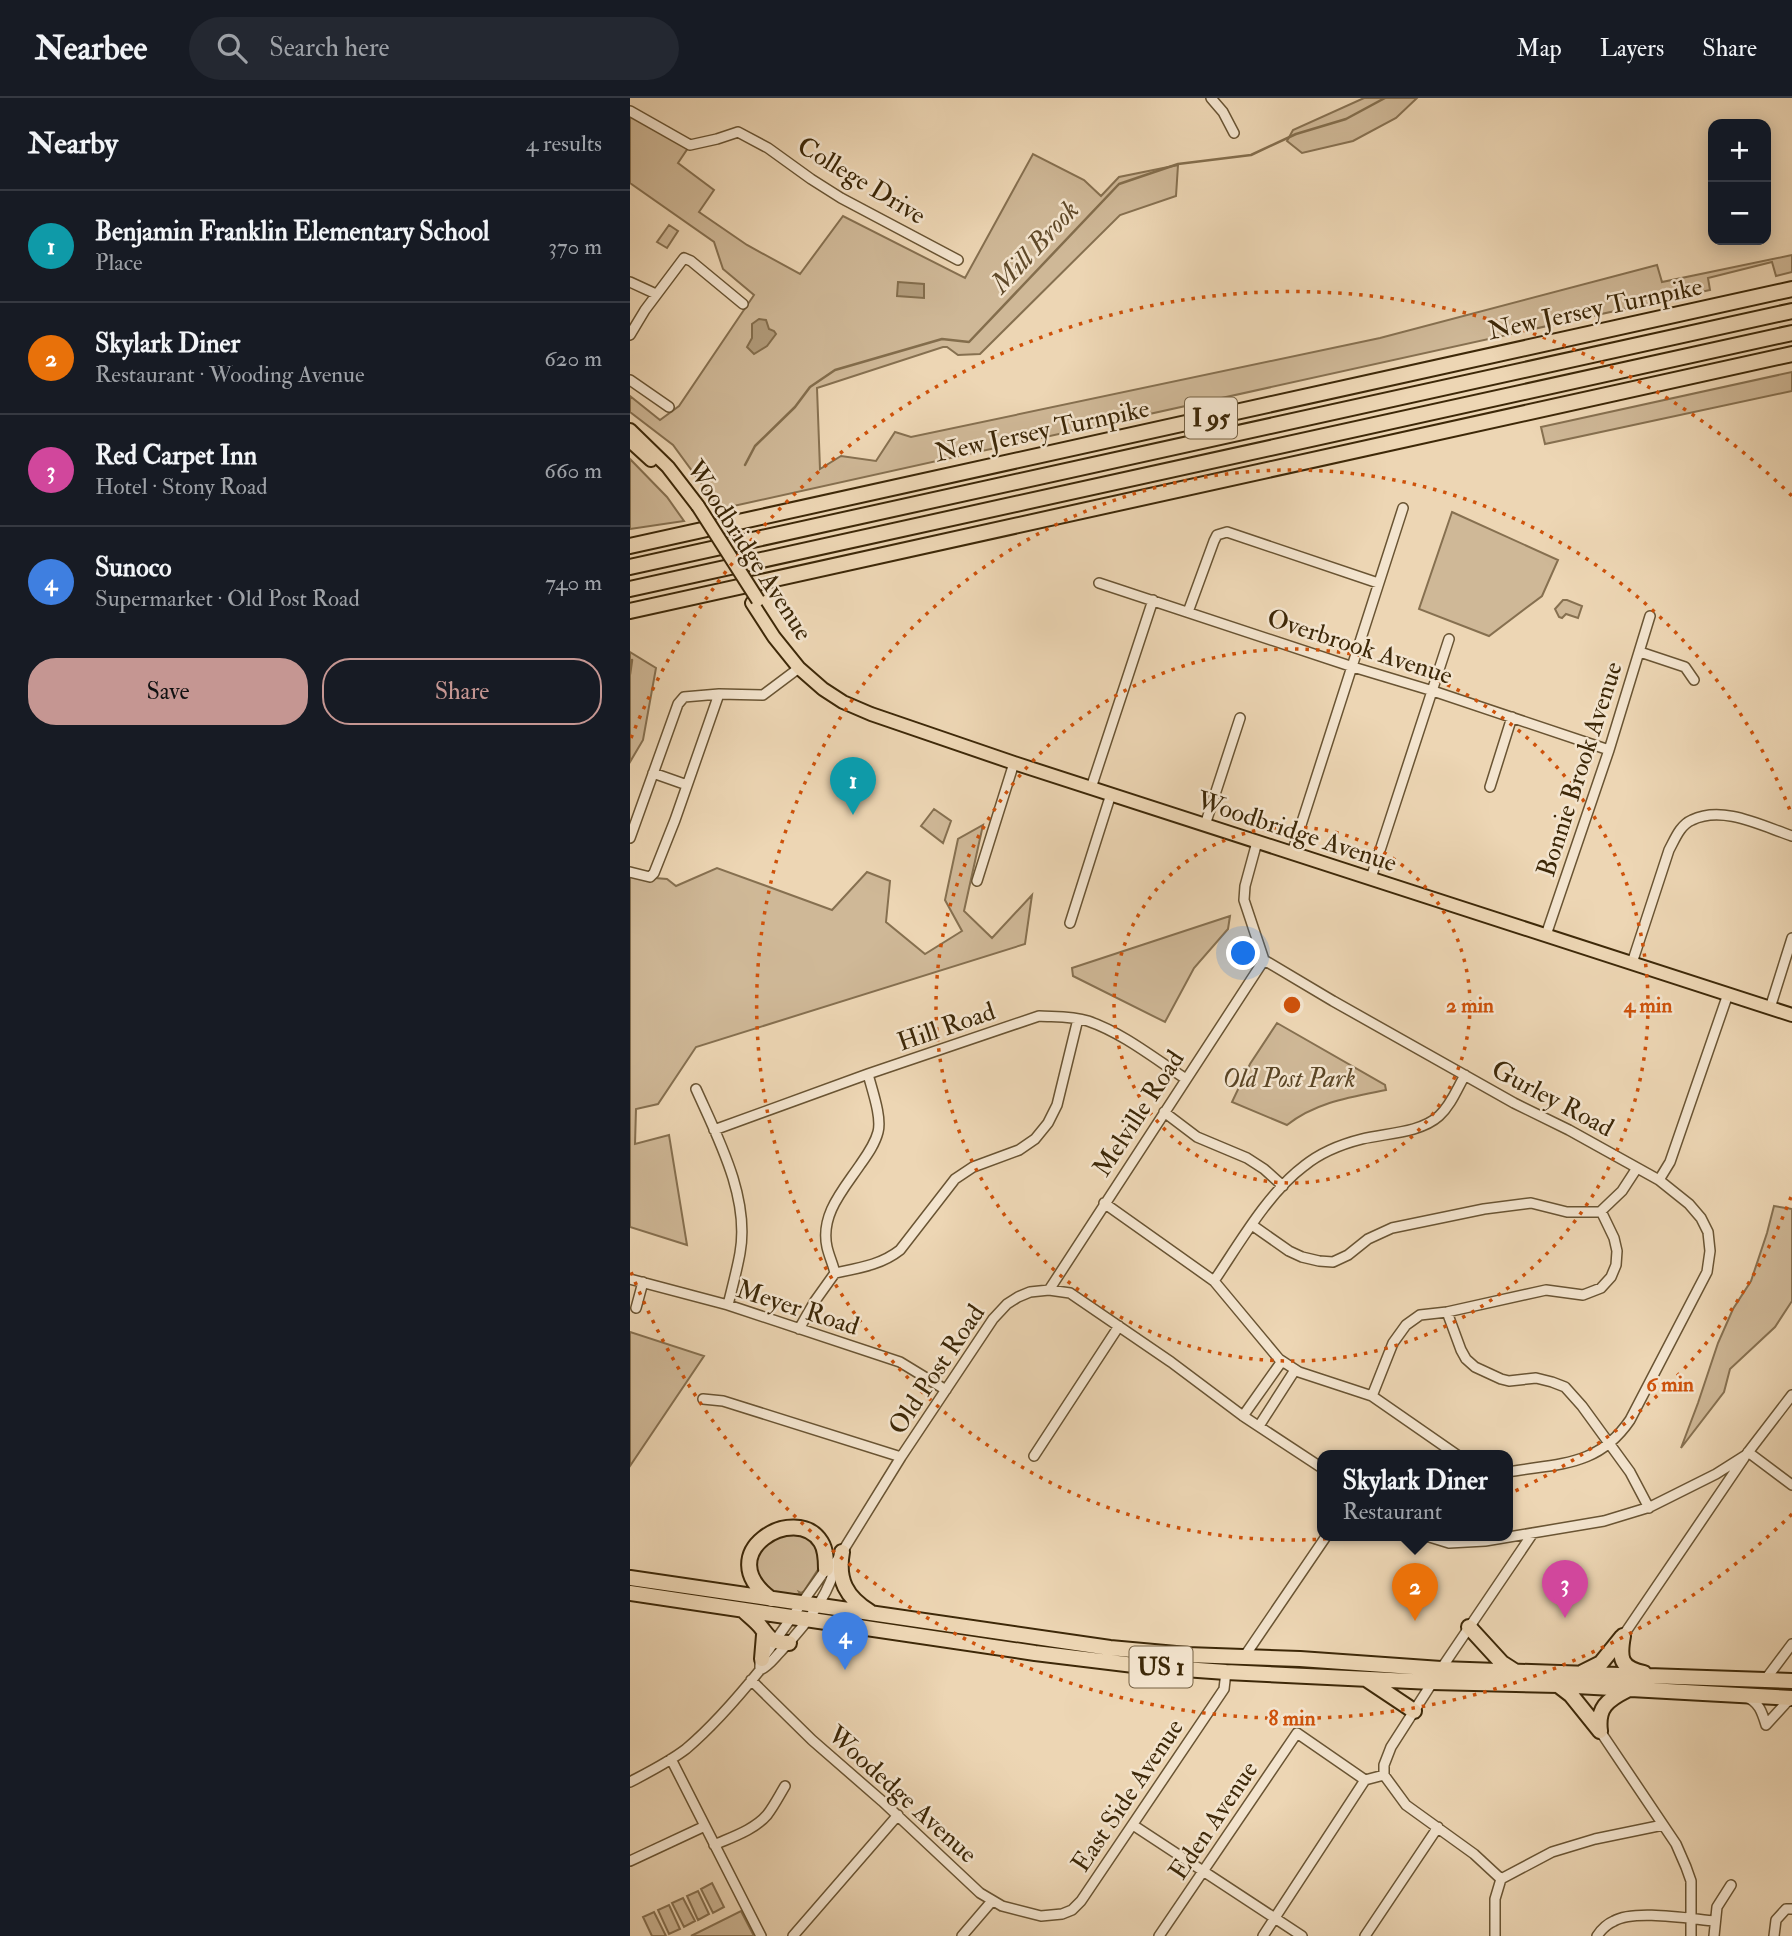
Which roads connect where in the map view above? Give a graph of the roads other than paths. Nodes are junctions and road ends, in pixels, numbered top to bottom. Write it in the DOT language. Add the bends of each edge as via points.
graph roads {
  1 [pos="1210,98"];
  2 [pos="630,111"];
  3 [pos="1234,132"];
  4 [pos="958,260"];
  5 [pos="630,282"];
  6 [pos="1792,289"];
  7 [pos="656,294"];
  8 [pos="743,304"];
  9 [pos="1792,311"];
  10 [pos="1792,332"];
  11 [pos="630,335"];
  12 [pos="1792,354"];
  13 [pos="630,380"];
  14 [pos="669,407"];
  15 [pos="630,430"];
  16 [pos="630,441"];
  17 [pos="1403,508"];
  18 [pos="696,509"];
  19 [pos="630,546"];
  20 [pos="630,567"];
  21 [pos="1099,583"];
  22 [pos="1378,583"];
  23 [pos="630,589"];
  24 [pos="1153,600"];
  25 [pos="630,611"];
  26 [pos="1188,612"];
  27 [pos="1650,616"];
  28 [pos="1449,639"];
  29 [pos="1640,652"];
  30 [pos="1353,667"];
  31 [pos="799,668"];
  32 [pos="1695,680"];
  33 [pos="1433,691"];
  34 [pos="719,694"];
  35 [pos="1512,717"];
  36 [pos="1240,718"];
  37 [pos="1609,750"];
  38 [pos="1014,763"];
  39 [pos="653,773"];
  40 [pos="687,785"];
  41 [pos="1490,787"];
  42 [pos="1091,788"];
  43 [pos="1111,794"];
  44 [pos="1205,825"];
  45 [pos="1792,836"];
  46 [pos="630,838"];
  47 [pos="1257,842"];
  48 [pos="1292,853"];
  49 [pos="630,872"];
  50 [pos="1371,878"];
  51 [pos="976,881"];
  52 [pos="1070,923"];
  53 [pos="1546,935"];
  54 [pos="1792,938"];
  55 [pos="1264,960"];
  56 [pos="1632,963"];
  57 [pos="1728,994"];
  58 [pos="1770,1008"];
  59 [pos="1792,1015"];
  60 [pos="1078,1019"];
  61 [pos="868,1074"];
  62 [pos="1465,1075"];
  63 [pos="1186,1079"];
  64 [pos="695,1089"];
  65 [pos="1164,1112"];
  66 [pos="714,1130"];
  67 [pos="1637,1168"];
  68 [pos="1659,1180"];
  69 [pos="1283,1186"];
  70 [pos="1104,1203"];
  71 [pos="1601,1212"];
  72 [pos="1252,1225"];
  73 [pos="835,1273"];
  74 [pos="630,1279"];
  75 [pos="1214,1280"];
  76 [pos="643,1282"];
  77 [pos="1049,1290"];
  78 [pos="728,1305"];
  79 [pos="636,1308"];
  80 [pos="1447,1312"];
  81 [pos="1119,1326"];
  82 [pos="799,1329"];
  83 [pos="1282,1360"];
  84 [pos="1296,1370"];
  85 [pos="946,1390"];
  86 [pos="1372,1395"];
  87 [pos="1792,1395"];
  88 [pos="703,1399"];
  89 [pos="1243,1416"];
  90 [pos="1259,1426"];
  91 [pos="1610,1444"];
  92 [pos="1450,1450"];
  93 [pos="1747,1454"];
  94 [pos="1034,1456"];
  95 [pos="901,1457"];
  96 [pos="1317,1465"];
  97 [pos="1513,1471"];
  98 [pos="1792,1485"];
  99 [pos="1648,1508"];
  100 [pos="1533,1533"];
  101 [pos="1513,1536"];
  102 [pos="1323,1541"];
  103 [pos="1442,1541"];
  104 [pos="1485,1541"];
  105 [pos="835,1561"];
  106 [pos="630,1578"];
  107 [pos="630,1592"];
  108 [pos="772,1600"];
  109 [pos="743,1610"];
  110 [pos="810,1610"];
  111 [pos="874,1615"];
  112 [pos="793,1617"];
  113 [pos="1469,1627"];
  114 [pos="1623,1636"];
  115 [pos="776,1640"];
  116 [pos="1792,1644"];
  117 [pos="1244,1657"];
  118 [pos="761,1664"];
  119 [pos="1441,1669"];
  120 [pos="1226,1672"];
  121 [pos="1517,1672"];
  122 [pos="1580,1674"];
  123 [pos="1673,1677"];
  124 [pos="1364,1678"];
  125 [pos="751,1680"];
  126 [pos="1765,1680"];
  127 [pos="1792,1681"];
  128 [pos="1432,1682"];
  129 [pos="1558,1685"];
  130 [pos="1628,1690"];
  131 [pos="1743,1696"];
  132 [pos="1792,1699"];
  133 [pos="1414,1711"];
  134 [pos="1600,1731"];
  135 [pos="671,1759"];
  136 [pos="1384,1775"];
  137 [pos="1365,1780"];
  138 [pos="630,1782"];
  139 [pos="785,1786"];
  140 [pos="898,1815"];
  141 [pos="1133,1825"];
  142 [pos="1663,1825"];
  143 [pos="705,1826"];
  144 [pos="1438,1827"];
  145 [pos="714,1845"];
  146 [pos="630,1861"];
  147 [pos="1204,1872"];
  148 [pos="1501,1880"];
  149 [pos="1731,1885"];
  150 [pos="992,1901"];
  151 [pos="1792,1909"];
  152 [pos="1041,1916"];
  153 [pos="1275,1918"];
  154 [pos="1691,1919"];
  155 [pos="1715,1921"];
  156 [pos="761,1936"];
  157 [pos="793,1936"];
  158 [pos="962,1936"];
  159 [pos="1159,1936"];
  160 [pos="1263,1936"];
  161 [pos="1303,1936"];
  162 [pos="1365,1936"];
  163 [pos="1495,1936"];
  164 [pos="1597,1936"];
  165 [pos="1690,1936"];
  166 [pos="1714,1936"];
  167 [pos="1774,1936"];
  1 -- 3 [label="street"];
  2 -- 4 [label="street, College Drive" via="690,145 738,132 841,198"];
  5 -- 7 [label="street"];
  6 -- 19 [label="highway, New Jersey Turnpike / I 95"];
  7 -- 8 [label="street" via="684,258"];
  7 -- 11 [label="street"];
  9 -- 20 [label="highway, New Jersey Turnpike / I 95"];
  10 -- 23 [label="highway, I 95"];
  12 -- 25 [label="highway, I 95"];
  13 -- 14 [label="street"];
  15 -- 18 [label="main road, Woodbridge Avenue" via="668,467"];
  16 -- 18 [label="main road, Woodbridge Avenue"];
  17 -- 22 [label="street"];
  18 -- 31 [label="main road, Woodbridge Avenue, bridge"];
  21 -- 24 [label="street, Overbrook Avenue"];
  22 -- 26 [label="street" via="1227,532 1214,541"];
  22 -- 30 [label="street"];
  24 -- 26 [label="street, Overbrook Avenue"];
  24 -- 42 [label="street"];
  26 -- 30 [label="street, Overbrook Avenue"];
  27 -- 29 [label="street, Bonnie Brook Avenue"];
  28 -- 33 [label="street"];
  29 -- 32 [label="street" via="1685,667"];
  29 -- 37 [label="street, Bonnie Brook Avenue"];
  30 -- 33 [label="street, Overbrook Avenue"];
  30 -- 48 [label="street"];
  31 -- 34 [label="street" via="763,695"];
  31 -- 38 [label="main road, Woodbridge Avenue" via="843,702"];
  33 -- 35 [label="street, Overbrook Avenue"];
  33 -- 50 [label="street"];
  34 -- 39 [label="street" via="688,695 680,701"];
  34 -- 40 [label="street"];
  35 -- 37 [label="street, Overbrook Avenue"];
  35 -- 41 [label="street"];
  36 -- 44 [label="street"];
  37 -- 53 [label="street, Bonnie Brook Avenue"];
  38 -- 42 [label="main road, Woodbridge Avenue"];
  38 -- 51 [label="street"];
  39 -- 40 [label="street"];
  39 -- 46 [label="street"];
  40 -- 49 [label="street" via="654,873 646,877"];
  42 -- 43 [label="main road, Woodbridge Avenue"];
  43 -- 44 [label="main road, Woodbridge Avenue"];
  43 -- 52 [label="street"];
  44 -- 47 [label="main road, Woodbridge Avenue"];
  45 -- 56 [label="street" via="1728,815 1690,820 1669,850"];
  47 -- 48 [label="main road, Woodbridge Avenue"];
  47 -- 55 [label="street" via="1244,900"];
  48 -- 50 [label="main road, Woodbridge Avenue"];
  50 -- 53 [label="main road, Woodbridge Avenue"];
  53 -- 56 [label="main road, Woodbridge Avenue"];
  54 -- 58 [label="street"];
  55 -- 62 [label="street, Gurley Road"];
  55 -- 63 [label="street, Melville Road"];
  56 -- 57 [label="main road, Woodbridge Avenue"];
  57 -- 58 [label="main road, Woodbridge Avenue"];
  57 -- 68 [label="street" via="1670,1162"];
  58 -- 59 [label="main road, Woodbridge Avenue"];
  60 -- 61 [label="street, Hill Road" via="1039,1016"];
  60 -- 63 [label="street, Hill Road" via="1115,1034"];
  60 -- 73 [label="street" via="1057,1105 1035,1139 955,1179 889,1259"];
  61 -- 66 [label="street, Hill Road"];
  61 -- 73 [label="street" via="879,1131 827,1221 827,1247"];
  62 -- 67 [label="street, Gurley Road"];
  62 -- 69 [label="street" via="1436,1118 1420,1127 1332,1149 1304,1165"];
  63 -- 65 [label="street, Melville Road"];
  64 -- 66 [label="street"];
  65 -- 69 [label="street" via="1197,1137 1247,1158"];
  65 -- 70 [label="street, Melville Road"];
  66 -- 78 [label="street" via="737,1189 742,1222"];
  67 -- 68 [label="street, Gurley Road"];
  67 -- 71 [label="street"];
  68 -- 91 [label="street, Gurley Road" via="1701,1218 1708,1232 1707,1272 1630,1420"];
  69 -- 72 [label="street"];
  70 -- 75 [label="street"];
  70 -- 77 [label="street, Melville Road"];
  71 -- 72 [label="street" via="1567,1212 1531,1203 1484,1209 1392,1227 1333,1262 1289,1251"];
  71 -- 80 [label="street" via="1617,1251 1611,1277 1601,1288 1583,1295 1546,1290"];
  72 -- 75 [label="street"];
  73 -- 82 [label="street"];
  74 -- 76 [label="street, Meyer Road"];
  75 -- 83 [label="street"];
  76 -- 78 [label="street, Meyer Road"];
  76 -- 79 [label="street"];
  77 -- 81 [label="street" via="1070,1293"];
  77 -- 85 [label="street, Old Post Road" via="1030,1292 1007,1304"];
  78 -- 82 [label="street, Meyer Road"];
  80 -- 86 [label="street" via="1420,1315 1399,1333"];
  80 -- 91 [label="street" via="1470,1363 1509,1381 1536,1378 1565,1387"];
  81 -- 89 [label="street"];
  81 -- 94 [label="street"];
  82 -- 85 [label="street, Meyer Road" via="900,1362"];
  83 -- 84 [label="street"];
  83 -- 89 [label="street"];
  84 -- 86 [label="street"];
  84 -- 90 [label="street"];
  85 -- 95 [label="street, Old Post Road"];
  86 -- 92 [label="street"];
  87 -- 93 [label="street"];
  88 -- 95 [label="street" via="723,1401"];
  89 -- 90 [label="street"];
  90 -- 96 [label="street"];
  91 -- 97 [label="street" via="1579,1460"];
  91 -- 99 [label="street"];
  93 -- 98 [label="street"];
  93 -- 99 [label="street"];
  93 -- 114 [label="street"];
  95 -- 105 [label="street, Old Post Road"];
  99 -- 100 [label="street"];
  100 -- 101 [label="street"];
  100 -- 113 [label="street"];
  102 -- 117 [label="street"];
  103 -- 104 [label="street"];
  105 -- 108 [label="highway" via="816,1536 806,1531 773,1532 757,1544 749,1568 753,1583"];
  105 -- 110 [label="street, Old Post Road"];
  105 -- 110 [label="street, Old Post Road" via="834,1572"];
  105 -- 111 [label="highway" via="846,1590"];
  106 -- 108 [label="highway, US 1"];
  107 -- 109 [label="highway, US 1"];
  108 -- 110 [label="highway, US 1"];
  109 -- 112 [label="highway, US 1"];
  109 -- 115 [label="highway"];
  110 -- 111 [label="highway, US 1"];
  110 -- 112 [label="highway, US 1"];
  110 -- 115 [label="street, Old Post Road"];
  110 -- 120 [label="highway, US 1" via="1059,1656"];
  111 -- 117 [label="highway, US 1" via="1110,1648"];
  112 -- 115 [label="street, Old Post Road"];
  113 -- 119 [label="street"];
  113 -- 121 [label="highway" via="1502,1663"];
  114 -- 122 [label="highway" via="1601,1663"];
  114 -- 123 [label="highway" via="1619,1654 1630,1669"];
  115 -- 118 [label="highway"];
  115 -- 118 [label="street, Old Post Road" via="767,1667"];
  116 -- 126 [label="street"];
  117 -- 119 [label="highway, US 1"];
  118 -- 125 [label="street, Old Post Road"];
  119 -- 121 [label="highway, US 1"];
  119 -- 128 [label="street"];
  120 -- 124 [label="highway, US 1"];
  120 -- 141 [label="street, East Side Avenue" via="1224,1689"];
  121 -- 122 [label="highway, US 1"];
  122 -- 123 [label="highway, US 1"];
  123 -- 126 [label="highway, US 1"];
  124 -- 128 [label="highway, US 1"];
  124 -- 133 [label="highway"];
  125 -- 135 [label="street, Old Post Road" via="705,1731"];
  125 -- 140 [label="street, Woodedge Avenue"];
  126 -- 127 [label="highway, US 1"];
  128 -- 129 [label="highway, US 1"];
  128 -- 133 [label="street"];
  129 -- 130 [label="highway, US 1"];
  129 -- 134 [label="highway"];
  130 -- 131 [label="highway, US 1"];
  130 -- 134 [label="highway" via="1603,1706"];
  131 -- 132 [label="highway, US 1"];
  131 -- 132 [label="street" via="1758,1705 1766,1725"];
  133 -- 136 [label="street" via="1391,1747"];
  134 -- 142 [label="street"];
  135 -- 138 [label="street, Old Post Road"];
  135 -- 143 [label="street"];
  136 -- 137 [label="street"];
  136 -- 144 [label="street" via="1406,1805"];
  137 -- 147 [label="street, Eden Avenue" via="1297,1733"];
  137 -- 153 [label="street"];
  139 -- 145 [label="street" via="760,1821"];
  140 -- 150 [label="street, Woodedge Avenue"];
  140 -- 157 [label="street"];
  141 -- 147 [label="street"];
  141 -- 152 [label="street, East Side Avenue" via="1072,1910"];
  142 -- 148 [label="street" via="1552,1852"];
  142 -- 154 [label="street" via="1691,1881"];
  143 -- 145 [label="street"];
  143 -- 146 [label="street"];
  144 -- 148 [label="street"];
  144 -- 162 [label="street"];
  145 -- 156 [label="street"];
  147 -- 153 [label="street"];
  147 -- 159 [label="street, Eden Avenue"];
  148 -- 163 [label="street" via="1495,1899"];
  149 -- 155 [label="street" via="1717,1907"];
  150 -- 152 [label="street, Woodedge Avenue"];
  150 -- 158 [label="street"];
  151 -- 167 [label="street" via="1778,1916"];
  153 -- 160 [label="street"];
  153 -- 161 [label="street"];
  154 -- 155 [label="street"];
  154 -- 164 [label="street" via="1632,1915 1615,1920"];
  154 -- 165 [label="street"];
  155 -- 166 [label="street"];
}
